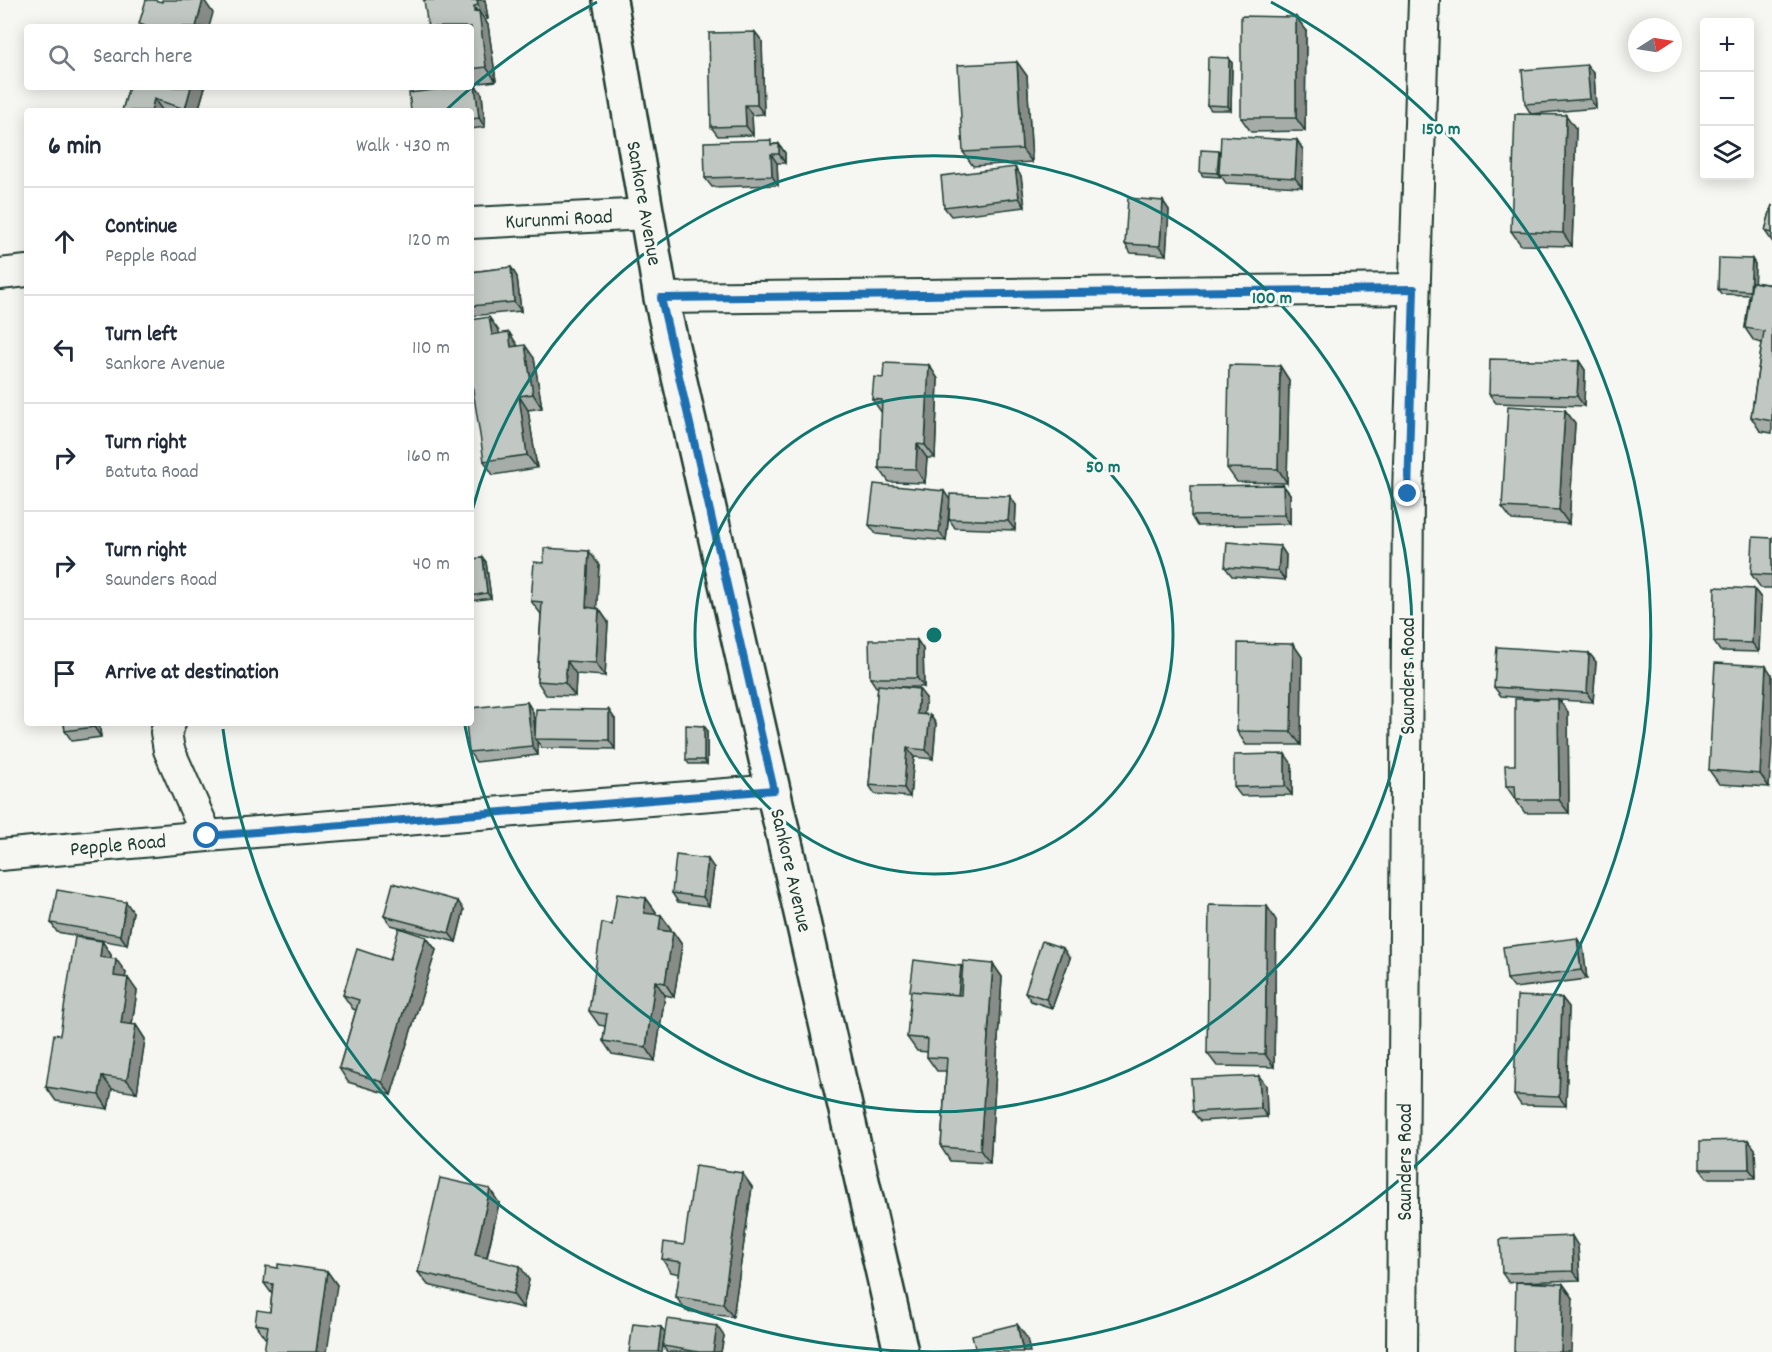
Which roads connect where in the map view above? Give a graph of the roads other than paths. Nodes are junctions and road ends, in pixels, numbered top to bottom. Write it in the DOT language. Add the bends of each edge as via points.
graph roads {
  1 [pos="609,0"];
  2 [pos="1424,0"];
  3 [pos="647,214"];
  4 [pos="474,223"];
  5 [pos="24,271"];
  6 [pos="0,274"];
  7 [pos="1414,289"];
  8 [pos="661,298"];
  9 [pos="169,726"];
  10 [pos="774,790"];
  11 [pos="207,836"];
  12 [pos="0,855"];
  13 [pos="901,1352"];
  14 [pos="1402,1352"];
  1 -- 3 [label="street, Sankore Avenue"];
  2 -- 7 [label="street, Saunders Road"];
  3 -- 4 [label="street, Kurunmi Road"];
  3 -- 8 [label="street, Sankore Avenue"];
  5 -- 6 [label="street"];
  7 -- 8 [label="street"];
  7 -- 14 [label="street, Saunders Road" via="1408,494"];
  8 -- 10 [label="street, Sankore Avenue"];
  9 -- 11 [label="street" via="169,750"];
  10 -- 11 [label="street, Pepple Road"];
  10 -- 13 [label="street, Sankore Avenue"];
  11 -- 12 [label="street, Pepple Road"];
}
